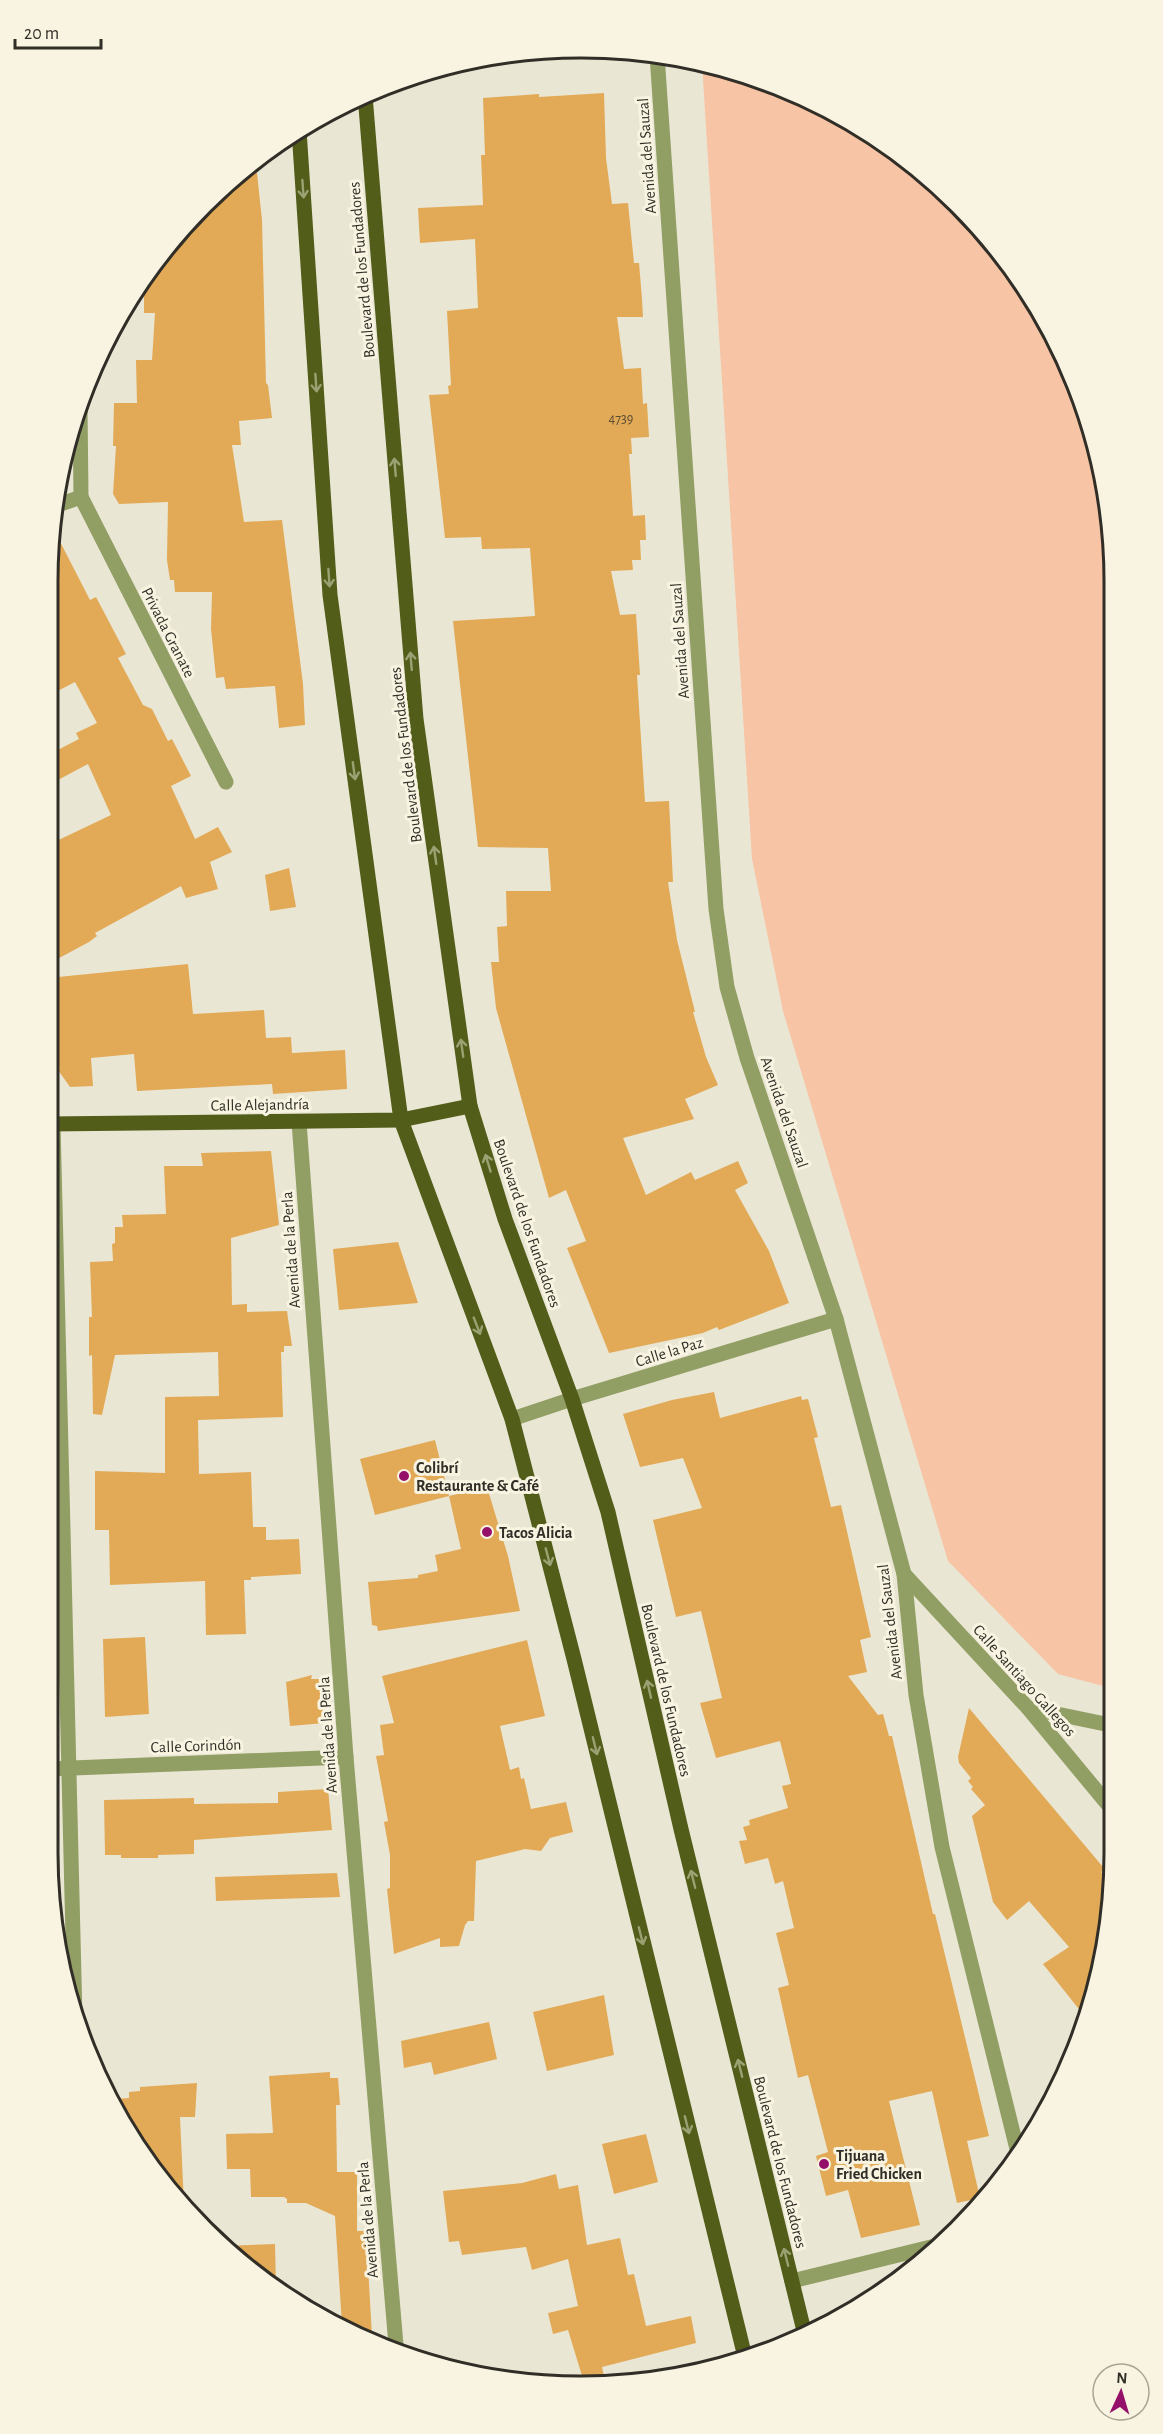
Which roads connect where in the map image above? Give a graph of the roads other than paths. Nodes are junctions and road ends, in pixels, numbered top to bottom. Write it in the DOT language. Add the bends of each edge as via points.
graph roads {
  1 [pos="658,64"];
  2 [pos="365,105"];
  3 [pos="300,142"];
  4 [pos="80,432"];
  5 [pos="81,497"];
  6 [pos="65,503"];
  7 [pos="226,782"];
  8 [pos="470,1106"];
  9 [pos="401,1119"];
  10 [pos="58,1122"];
  11 [pos="299,1122"];
  12 [pos="836,1319"];
  13 [pos="572,1398"];
  14 [pos="58,1409"];
  15 [pos="512,1419"];
  16 [pos="904,1574"];
  17 [pos="1028,1708"];
  18 [pos="1104,1724"];
  19 [pos="346,1757"];
  20 [pos="58,1768"];
  21 [pos="68,1768"];
  22 [pos="1104,1800"];
  23 [pos="74,1978"];
  24 [pos="1016,2143"];
  25 [pos="922,2249"];
  26 [pos="792,2282"];
  27 [pos="804,2326"];
  28 [pos="396,2342"];
  29 [pos="743,2350"];
  1 -- 12 [label="street, Avenida del Sauzal" via="715,897 725,975 747,1058"];
  8 -- 2 [label="main road, Boulevard de los Fundadores, one-way" via="416,719"];
  3 -- 9 [label="main road, one-way" via="330,595"];
  4 -- 5 [label="street"];
  5 -- 6 [label="street"];
  5 -- 7 [label="street, Privada Granate"];
  8 -- 9 [label="main road, Calle Alejandría"];
  13 -- 8 [label="main road, Boulevard de los Fundadores, one-way" via="506,1219"];
  9 -- 11 [label="main road, Calle Alejandría"];
  9 -- 15 [label="main road, one-way"];
  10 -- 11 [label="main road, Calle Alejandría"];
  11 -- 19 [label="street, Avenida de la Perla"];
  12 -- 13 [label="street, Calle la Paz"];
  12 -- 16 [label="street, Avenida del Sauzal"];
  13 -- 15 [label="street, Calle la Paz"];
  26 -- 13 [label="main road, Boulevard de los Fundadores, one-way" via="608,1512"];
  14 -- 21 [label="street"];
  15 -- 29 [label="main road, one-way"];
  16 -- 17 [label="street, Calle Santiago Gallegos"];
  16 -- 24 [label="street, Avenida del Sauzal" via="916,1695 942,1847"];
  17 -- 18 [label="street"];
  17 -- 22 [label="street, Calle Santiago Gallegos"];
  19 -- 21 [label="street, Calle Corindón"];
  19 -- 28 [label="street, Avenida de la Perla"];
  20 -- 21 [label="street, Calle Corindón"];
  21 -- 23 [label="street"];
  25 -- 26 [label="street"];
  26 -- 27 [label="main road, Boulevard de los Fundadores"];
}
